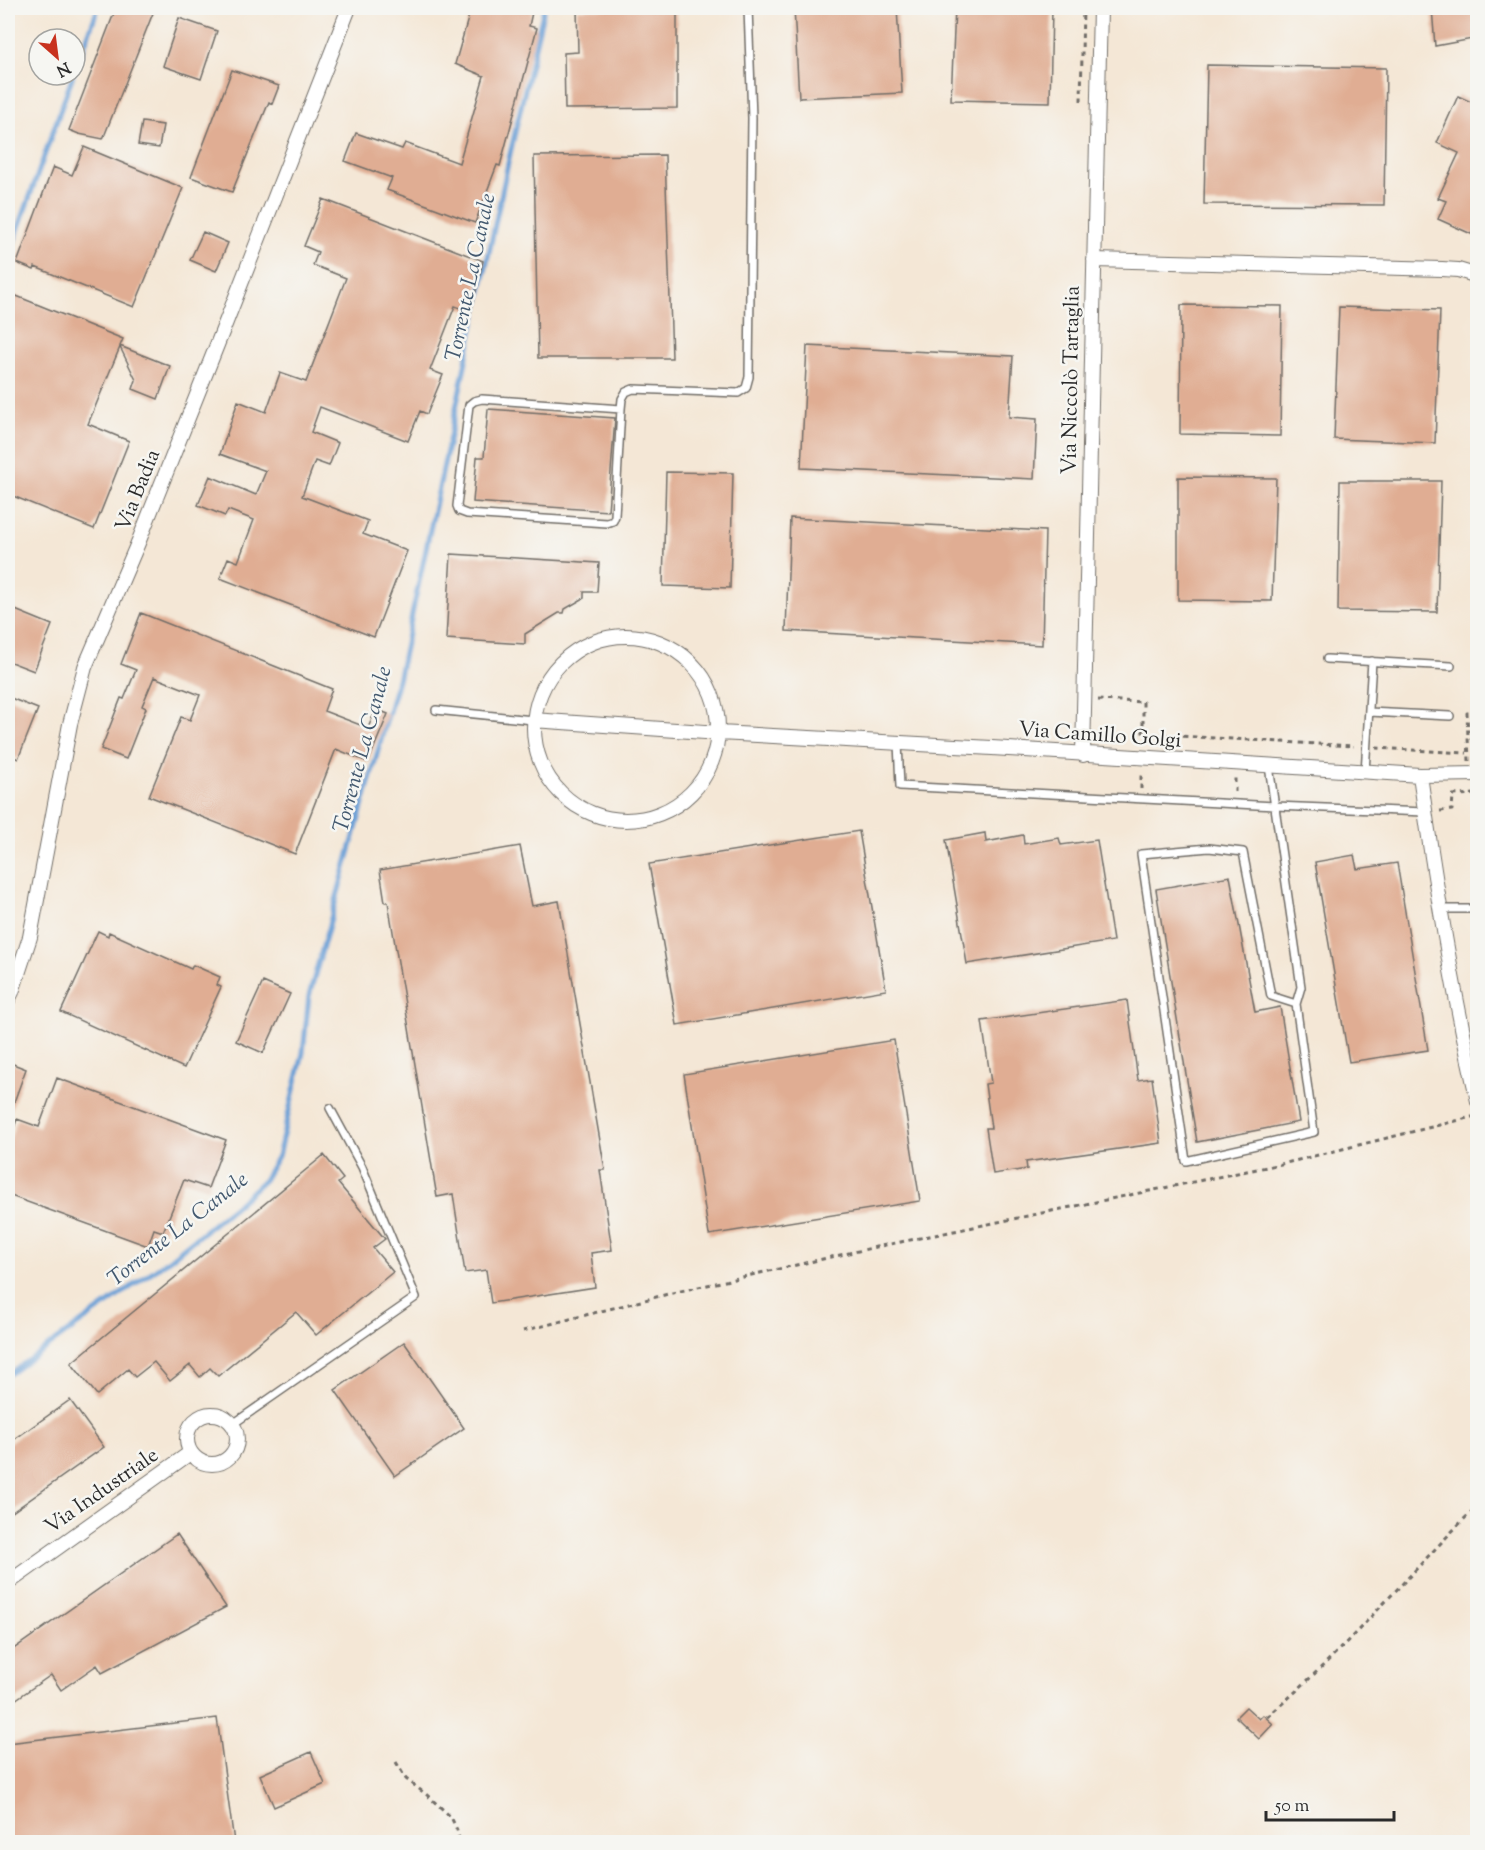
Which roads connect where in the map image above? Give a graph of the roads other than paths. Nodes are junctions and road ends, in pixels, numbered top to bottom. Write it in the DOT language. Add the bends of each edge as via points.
graph roads {
  1 [pos="349,8"];
  2 [pos="748,8"];
  3 [pos="1100,8"];
  4 [pos="1094,260"];
  5 [pos="1478,276"];
  6 [pos="621,409"];
  7 [pos="1327,659"];
  8 [pos="1372,661"];
  9 [pos="1451,666"];
  10 [pos="436,710"];
  11 [pos="1369,712"];
  12 [pos="1450,716"];
  13 [pos="533,720"];
  14 [pos="719,733"];
  15 [pos="898,743"];
  16 [pos="1083,754"];
  17 [pos="1269,766"];
  18 [pos="1365,772"];
  19 [pos="1475,774"];
  20 [pos="1420,775"];
  21 [pos="1275,806"];
  22 [pos="1425,812"];
  23 [pos="1441,909"];
  24 [pos="1478,909"];
  25 [pos="8,1000"];
  26 [pos="1296,1004"];
  27 [pos="1473,1059"];
  28 [pos="1478,1101"];
  29 [pos="330,1108"];
  30 [pos="233,1424"];
  31 [pos="190,1453"];
  32 [pos="8,1583"];
  1 -- 25 [label="street, Via Badia" via="138,543 85,666 70,724 30,937"];
  2 -- 6 [label="lane" via="752,118 746,388 738,393 629,390"];
  3 -- 4 [label="street, Via Niccolò Tartaglia"];
  4 -- 5 [label="street" via="1442,268"];
  4 -- 16 [label="street, Via Niccolò Tartaglia"];
  6 -- 6 [label="lane" via="474,401 470,405 459,511 613,521"];
  7 -- 8 [label="lane"];
  8 -- 9 [label="lane"];
  8 -- 11 [label="lane"];
  10 -- 13 [label="lane"];
  11 -- 12 [label="lane"];
  11 -- 18 [label="lane"];
  13 -- 14 [label="street, Via Camillo Golgi"];
  13 -- 14 [label="street" via="541,689 560,663 586,644 616,636 648,638 678,651 701,673 715,702"];
  13 -- 14 [label="street" via="534,750 546,777 565,799 590,815 619,821 648,819 675,807 697,788 712,762"];
  14 -- 15 [label="street, Via Camillo Golgi"];
  15 -- 16 [label="street, Via Camillo Golgi"];
  15 -- 21 [label="lane" via="900,786"];
  16 -- 17 [label="street, Via Camillo Golgi"];
  17 -- 18 [label="street, Via Camillo Golgi"];
  17 -- 21 [label="lane"];
  18 -- 20 [label="street, Via Camillo Golgi"];
  19 -- 20 [label="street, Via Camillo Golgi"];
  20 -- 22 [label="street"];
  21 -- 22 [label="lane"];
  21 -- 26 [label="lane" via="1301,987"];
  22 -- 23 [label="street"];
  23 -- 24 [label="lane"];
  23 -- 27 [label="street"];
  26 -- 26 [label="lane" via="1271,996 1243,852 1209,848 1141,854 1186,1161 1314,1132"];
  27 -- 28 [label="street"];
  29 -- 30 [label="lane" via="362,1167 416,1297"];
  30 -- 31 [label="street, Via Industriale" via="210,1413 201,1415 186,1436"];
  30 -- 31 [label="street, Via Industriale" via="236,1448 226,1460 203,1463"];
  31 -- 32 [label="street, Via Industriale"];
}
